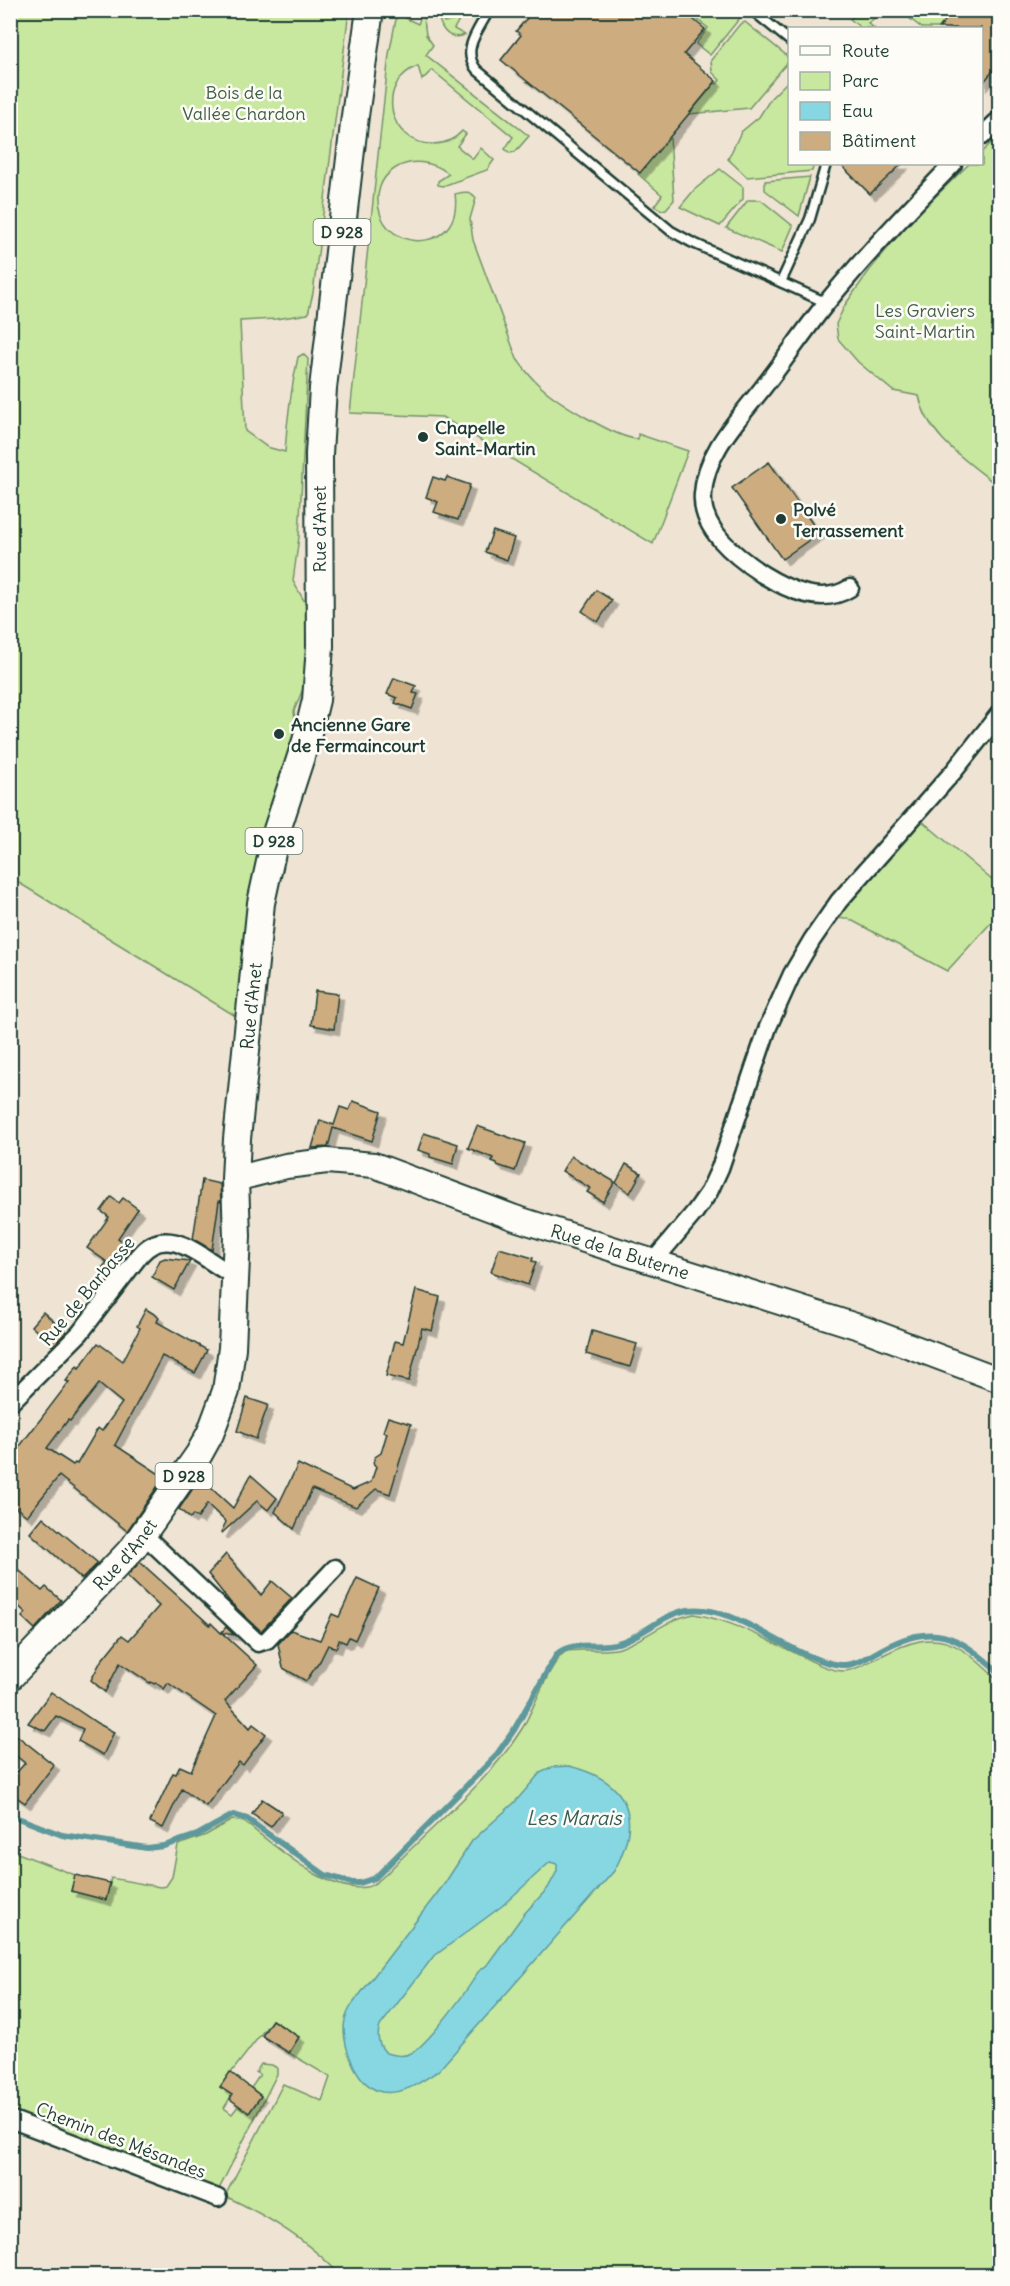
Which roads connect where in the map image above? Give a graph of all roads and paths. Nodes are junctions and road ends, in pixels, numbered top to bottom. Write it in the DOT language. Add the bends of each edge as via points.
graph roads {
  1 [pos="370,10"];
  2 [pos="489,10"];
  3 [pos="753,10"];
  4 [pos="788,40"];
  5 [pos="999,119"];
  6 [pos="983,134"];
  7 [pos="826,165"];
  8 [pos="952,165"];
  9 [pos="781,282"];
  10 [pos="826,303"];
  11 [pos="850,588"];
  12 [pos="999,713"];
  13 [pos="241,1177"];
  14 [pos="652,1263"];
  15 [pos="235,1276"];
  16 [pos="999,1380"];
  17 [pos="10,1403"];
  18 [pos="143,1534"];
  19 [pos="334,1568"];
  20 [pos="10,1677"];
  21 [pos="10,2119"];
  22 [pos="218,2198"];
  1 -- 13 [label="main road, Rue d'Anet / D 928" via="325,376 319,454 319,673 312,720 268,866 261,903 253,963"];
  2 -- 9 [label="lane" via="469,49 477,70 671,231"];
  3 -- 4 [label="lane"];
  5 -- 6 [label="street"];
  7 -- 9 [label="lane" via="810,219"];
  8 -- 10 [label="street"];
  9 -- 10 [label="lane"];
  10 -- 11 [label="street" via="731,428 709,467 702,495 707,519 719,538 775,582 826,597"];
  12 -- 14 [label="street" via="954,771 839,901 802,957 768,1027 709,1192"];
  13 -- 14 [label="street, Rue de la Buterne" via="327,1161 374,1165 515,1218"];
  13 -- 15 [label="main road, Rue d'Anet / D 928"];
  14 -- 16 [label="street, Rue de la Buterne" via="862,1328"];
  15 -- 17 [label="street, Rue de Barbasse" via="178,1242 164,1240 152,1244 80,1333"];
  15 -- 18 [label="main road, Rue d'Anet / D 928" via="231,1363 222,1404 199,1454"];
  18 -- 19 [label="street" via="258,1643 267,1640"];
  18 -- 20 [label="main road, Rue d'Anet / D 928"];
  21 -- 22 [label="street, Chemin des Mésandes"];
}
